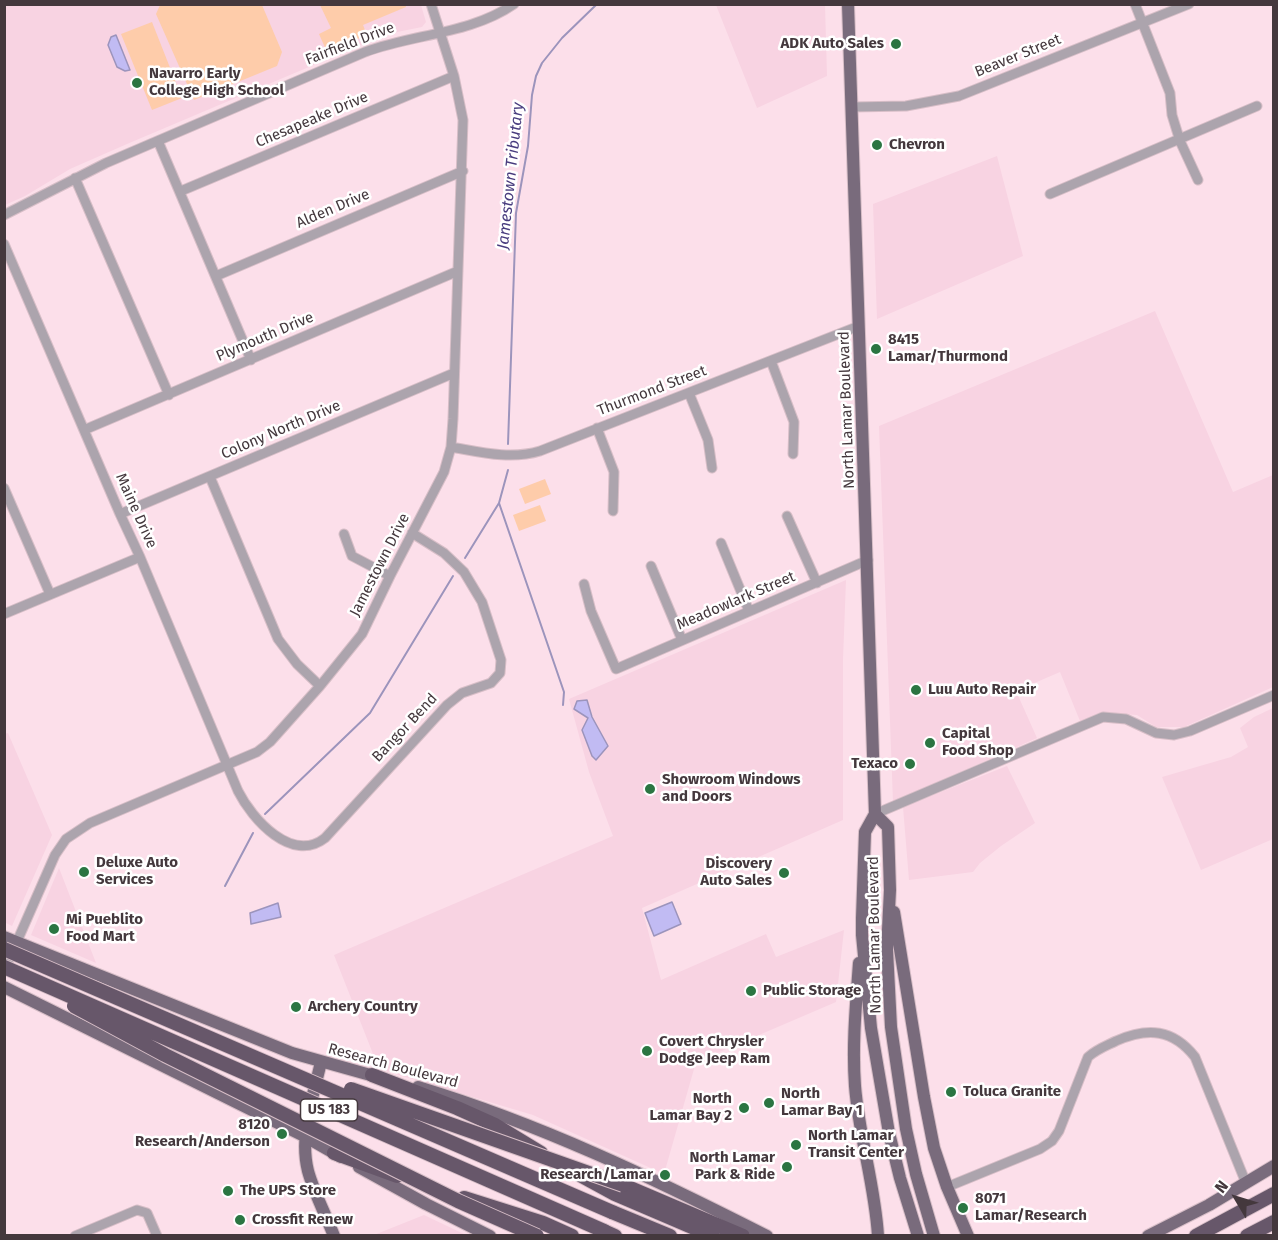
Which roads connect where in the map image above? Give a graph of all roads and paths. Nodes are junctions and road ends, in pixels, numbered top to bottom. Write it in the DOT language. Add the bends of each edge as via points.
graph roads {
  1 [pos="431,4"];
  2 [pos="514,4"];
  3 [pos="848,4"];
  4 [pos="1135,4"];
  5 [pos="1189,4"];
  6 [pos="1143,23"];
  7 [pos="441,33"];
  8 [pos="454,76"];
  9 [pos="1257,106"];
  10 [pos="852,107"];
  11 [pos="158,141"];
  12 [pos="1180,141"];
  13 [pos="462,171"];
  14 [pos="75,178"];
  15 [pos="1198,180"];
  16 [pos="181,191"];
  17 [pos="1050,194"];
  18 [pos="4,215"];
  19 [pos="4,244"];
  20 [pos="458,271"];
  21 [pos="216,276"];
  22 [pos="859,326"];
  23 [pos="251,360"];
  24 [pos="771,361"];
  25 [pos="454,373"];
  26 [pos="689,393"];
  27 [pos="170,395"];
  28 [pos="597,428"];
  29 [pos="84,430"];
  30 [pos="451,447"];
  31 [pos="793,454"];
  32 [pos="711,468"];
  33 [pos="210,477"];
  34 [pos="4,488"];
  35 [pos="8,506"];
  36 [pos="613,511"];
  37 [pos="120,514"];
  38 [pos="787,516"];
  39 [pos="412,533"];
  40 [pos="344,534"];
  41 [pos="721,543"];
  42 [pos="140,557"];
  43 [pos="868,560"];
  44 [pos="651,566"];
  45 [pos="390,576"];
  46 [pos="817,583"];
  47 [pos="584,584"];
  48 [pos="50,594"];
  49 [pos="748,611"];
  50 [pos="4,614"];
  51 [pos="682,640"];
  52 [pos="320,686"];
  53 [pos="1274,695"];
  54 [pos="226,767"];
  55 [pos="238,791"];
  56 [pos="875,814"];
  57 [pos="890,890"];
  58 [pos="862,935"];
  59 [pos="9,944"];
  60 [pos="4,969"];
  61 [pos="4,987"];
  62 [pos="55,988"];
  63 [pos="321,1062"];
  64 [pos="270,1063"];
  65 [pos="372,1075"];
  66 [pos="306,1137"];
  67 [pos="334,1153"];
  68 [pos="1274,1166"];
  69 [pos="1246,1183"];
  70 [pos="947,1187"];
  71 [pos="1274,1194"];
  72 [pos="1274,1222"];
  73 [pos="1274,1227"];
  74 [pos="609,1233"];
  75 [pos="75,1236"];
  76 [pos="157,1236"];
  77 [pos="334,1236"];
  78 [pos="490,1236"];
  79 [pos="537,1236"];
  80 [pos="572,1236"];
  81 [pos="670,1236"];
  82 [pos="713,1236"];
  83 [pos="743,1236"];
  84 [pos="767,1236"];
  85 [pos="878,1236"];
  86 [pos="918,1236"];
  87 [pos="934,1236"];
  88 [pos="968,1236"];
  89 [pos="1148,1236"];
  90 [pos="1196,1236"];
  91 [pos="1248,1236"];
  1 -- 7 [label="street, Jamestown Drive"];
  2 -- 7 [label="street, Fairfield Drive" via="483,20"];
  3 -- 10 [label="main road, North Lamar Boulevard"];
  4 -- 6 [label="street"];
  5 -- 6 [label="street, Beaver Street"];
  6 -- 10 [label="street, Beaver Street" via="958,96 906,106"];
  6 -- 12 [label="street" via="1170,93"];
  7 -- 8 [label="street, Jamestown Drive"];
  7 -- 11 [label="street, Fairfield Drive" via="384,45"];
  8 -- 13 [label="street, Jamestown Drive" via="463,120"];
  8 -- 16 [label="street, Chesapeake Drive"];
  9 -- 12 [label="street"];
  10 -- 22 [label="main road, North Lamar Boulevard"];
  11 -- 14 [label="street, Fairfield Drive"];
  11 -- 16 [label="street"];
  12 -- 15 [label="street"];
  12 -- 17 [label="street"];
  13 -- 20 [label="street, Jamestown Drive"];
  13 -- 21 [label="street, Alden Drive"];
  14 -- 18 [label="street, Fairfield Drive"];
  14 -- 27 [label="street"];
  16 -- 21 [label="street"];
  19 -- 29 [label="street, Maine Drive"];
  20 -- 23 [label="street, Plymouth Drive"];
  20 -- 25 [label="street, Jamestown Drive"];
  21 -- 23 [label="street"];
  22 -- 24 [label="street, Thurmond Street"];
  22 -- 43 [label="main road, North Lamar Boulevard"];
  23 -- 27 [label="street, Plymouth Drive"];
  24 -- 26 [label="street, Thurmond Street"];
  24 -- 31 [label="street" via="794,422"];
  25 -- 30 [label="street, Jamestown Drive"];
  25 -- 33 [label="street, Colony North Drive"];
  26 -- 28 [label="street, Thurmond Street"];
  26 -- 32 [label="street" via="708,440"];
  27 -- 29 [label="street, Plymouth Drive"];
  28 -- 30 [label="street, Thurmond Street" via="526,455 493,455"];
  28 -- 36 [label="street" via="614,472"];
  29 -- 37 [label="street, Maine Drive"];
  30 -- 39 [label="street, Jamestown Drive" via="444,472"];
  33 -- 37 [label="street, Colony North Drive"];
  33 -- 52 [label="street" via="278,639"];
  34 -- 35 [label="street"];
  35 -- 48 [label="street"];
  37 -- 42 [label="street, Maine Drive"];
  38 -- 46 [label="street"];
  39 -- 45 [label="street, Jamestown Drive"];
  39 -- 55 [label="street, Bangor Bend" via="444,553 472,584 501,660 496,679 462,693 447,705 313,846 299,846 280,838 252,815"];
  40 -- 45 [label="street" via="352,556"];
  41 -- 49 [label="street"];
  42 -- 48 [label="street"];
  42 -- 54 [label="street, Maine Drive"];
  43 -- 46 [label="street, Meadowlark Street"];
  43 -- 56 [label="main road, North Lamar Boulevard"];
  44 -- 51 [label="street"];
  45 -- 52 [label="street, Jamestown Drive" via="362,634"];
  46 -- 49 [label="street, Meadowlark Street"];
  47 -- 51 [label="street, Meadowlark Street" via="616,669"];
  48 -- 50 [label="street"];
  49 -- 51 [label="street, Meadowlark Street"];
  52 -- 54 [label="street, Jamestown Drive" via="270,742"];
  53 -- 56 [label="street" via="1174,735 1156,733 1126,719 1103,717"];
  54 -- 55 [label="street, Maine Drive"];
  54 -- 59 [label="street, Jamestown Drive" via="90,824 66,839"];
  56 -- 57 [label="main road, North Lamar Boulevard" via="888,826"];
  56 -- 58 [label="main road, North Lamar Boulevard" via="865,832"];
  57 -- 70 [label="main road" via="924,1097"];
  57 -- 87 [label="main road, North Lamar Boulevard" via="887,967 897,1077 916,1174"];
  58 -- 85 [label="main road" via="854,1066"];
  58 -- 86 [label="main road, North Lamar Boulevard" via="884,1108"];
  59 -- 60 [label="street, Jamestown Drive"];
  59 -- 63 [label="main road, Research Boulevard"];
  59 -- 64 [label="highway, US 183, bridge"];
  60 -- 62 [label="highway, US 183, bridge"];
  61 -- 66 [label="main road"];
  62 -- 74 [label="highway, US 183, bridge"];
  62 -- 79 [label="highway, bridge" via="75,1006 165,1054 458,1201"];
  63 -- 65 [label="main road, Research Boulevard"];
  63 -- 66 [label="main road"];
  64 -- 81 [label="highway, US 183, bridge"];
  64 -- 83 [label="highway, bridge" via="309,1073 553,1159"];
  65 -- 82 [label="highway" via="495,1125 615,1194"];
  65 -- 84 [label="main road, Research Boulevard" via="468,1102 594,1151"];
  66 -- 67 [label="main road"];
  66 -- 77 [label="main road" via="308,1172"];
  67 -- 78 [label="main road"];
  67 -- 80 [label="highway"];
  68 -- 69 [label="main road"];
  69 -- 70 [label="street" via="1195,1057 1182,1042 1165,1033 1145,1031 1097,1049 1088,1058 1052,1142"];
  69 -- 89 [label="main road"];
  70 -- 88 [label="main road"];
  71 -- 90 [label="highway"];
  72 -- 91 [label="highway"];
  73 -- 91 [label="highway"];
  75 -- 76 [label="street" via="137,1210 147,1213"];
}
